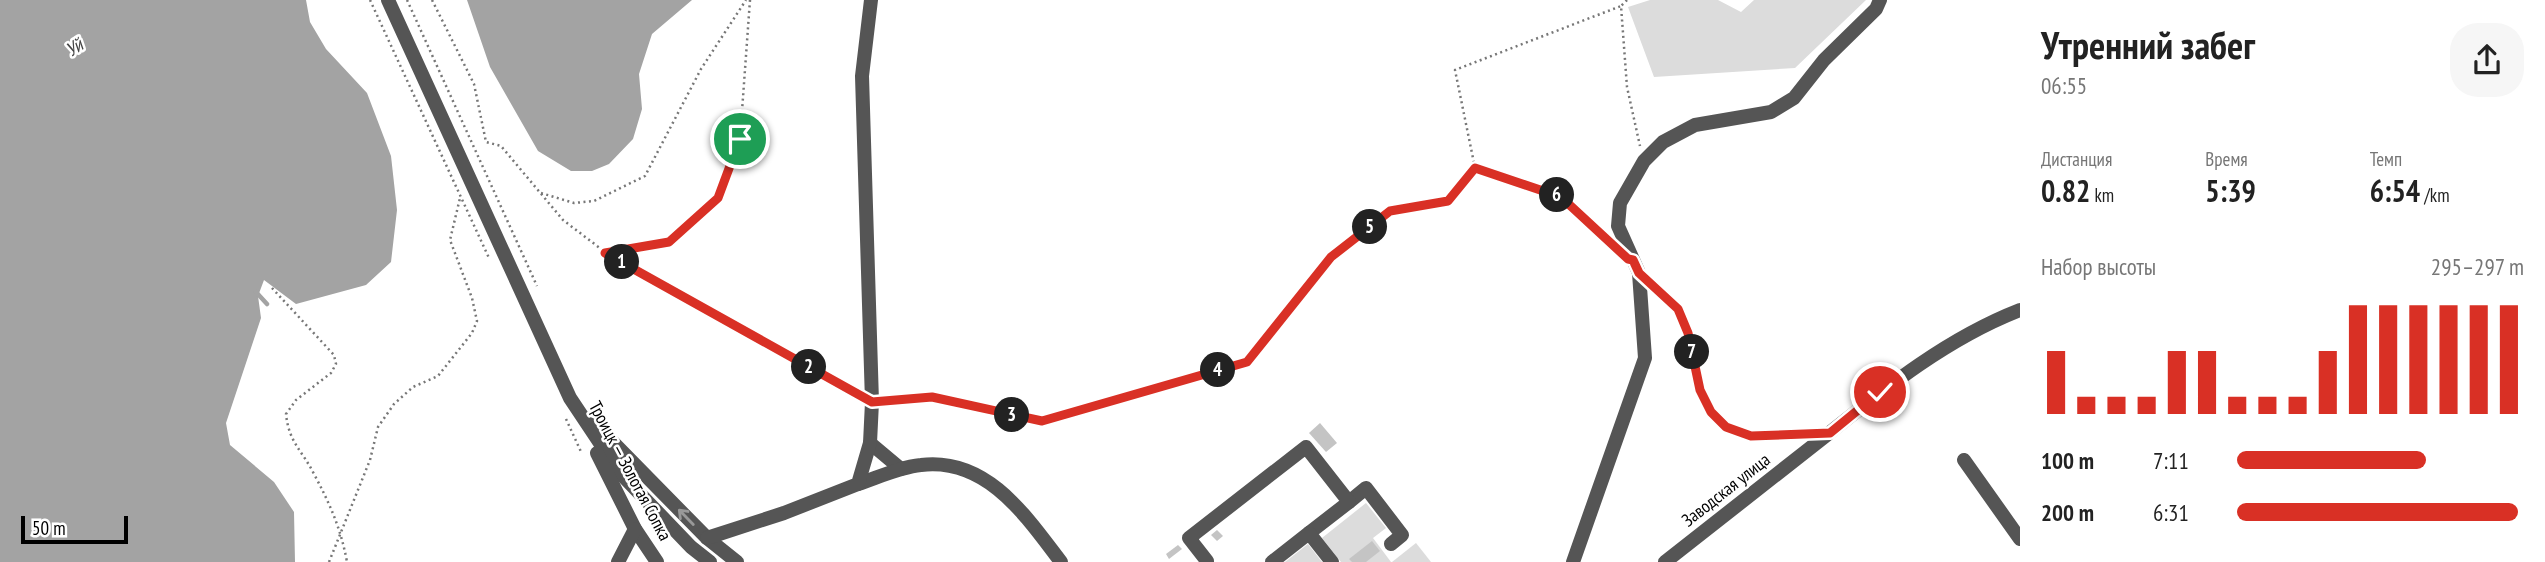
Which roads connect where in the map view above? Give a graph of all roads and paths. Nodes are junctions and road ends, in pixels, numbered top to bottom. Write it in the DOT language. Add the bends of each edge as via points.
graph roads {
  1 [pos="388,0"];
  2 [pos="407,0"];
  3 [pos="432,0"];
  4 [pos="748,0"];
  5 [pos="871,0"];
  6 [pos="1627,0"];
  7 [pos="1880,0"];
  8 [pos="1621,6"];
  9 [pos="1644,162"];
  10 [pos="1475,168"];
  11 [pos="541,193"];
  12 [pos="460,198"];
  13 [pos="1609,241"];
  14 [pos="605,253"];
  15 [pos="1639,273"];
  16 [pos="537,286"];
  17 [pos="272,288"];
  18 [pos="2020,310"];
  19 [pos="570,398"];
  20 [pos="872,402"];
  21 [pos="1803,434"];
  22 [pos="870,443"];
  23 [pos="1964,460"];
  24 [pos="901,469"];
  25 [pos="859,484"];
  26 [pos="1349,502"];
  27 [pos="635,529"];
  28 [pos="341,531"];
  29 [pos="1309,533"];
  30 [pos="707,538"];
  31 [pos="2020,539"];
  32 [pos="1391,544"];
  33 [pos="618,561"];
  34 [pos="328,562"];
  35 [pos="347,562"];
  36 [pos="657,562"];
  37 [pos="710,562"];
  38 [pos="737,562"];
  39 [pos="1062,562"];
  40 [pos="1207,562"];
  41 [pos="1272,562"];
  42 [pos="1332,562"];
  43 [pos="1573,562"];
  44 [pos="1665,562"];
  1 -- 19 [label="street"];
  2 -- 16 [label="path"];
  3 -- 11 [label="path" via="474,84 486,142 502,146"];
  4 -- 11 [label="path" via="701,69 645,176 594,201 575,203"];
  4 -- 14 [label="path" via="740,139 718,198 669,242"];
  5 -- 20 [label="street" via="862,76"];
  6 -- 8 [label="path"];
  7 -- 9 [label="street" via="1794,98 1772,112 1695,125 1663,142"];
  8 -- 9 [label="path" via="1627,87"];
  8 -- 10 [label="path" via="1455,70"];
  9 -- 15 [label="street" via="1620,203 1618,226"];
  10 -- 13 [label="path" via="1561,197"];
  10 -- 20 [label="path" via="1448,201 1390,211 1331,257 1247,362 1042,421 932,397"];
  11 -- 14 [label="path" via="563,220"];
  12 -- 28 [label="path" via="450,240 477,321 438,376 413,387 378,427 370,460"];
  14 -- 20 [label="path"];
  15 -- 21 [label="path" via="1678,309 1700,390 1711,412 1726,427 1751,436"];
  15 -- 43 [label="street" via="1645,358"];
  17 -- 28 [label="path" via="334,355 331,373 296,400 286,414 288,434 313,471"];
  18 -- 44 [label="street, Заводская улица" via="1952,343 1880,392"];
  19 -- 27 [label="street, Троицк — Золотая Сопка"];
  30 -- 19 [label="street, one-way"];
  19 -- 37 [label="street" via="620,473"];
  20 -- 22 [label="street"];
  22 -- 24 [label="street"];
  22 -- 25 [label="street"];
  23 -- 31 [label="street"];
  24 -- 25 [label="street"];
  24 -- 39 [label="street" via="956,465 980,475 1026,515"];
  25 -- 30 [label="street"];
  26 -- 29 [label="street"];
  26 -- 32 [label="street" via="1366,488 1402,535"];
  26 -- 40 [label="street" via="1306,447 1189,538"];
  27 -- 33 [label="street"];
  27 -- 36 [label="street, Троицк — Золотая Сопка"];
  28 -- 34 [label="path"];
  28 -- 35 [label="path"];
  29 -- 41 [label="street"];
  29 -- 42 [label="street"];
  30 -- 38 [label="street"];
}
